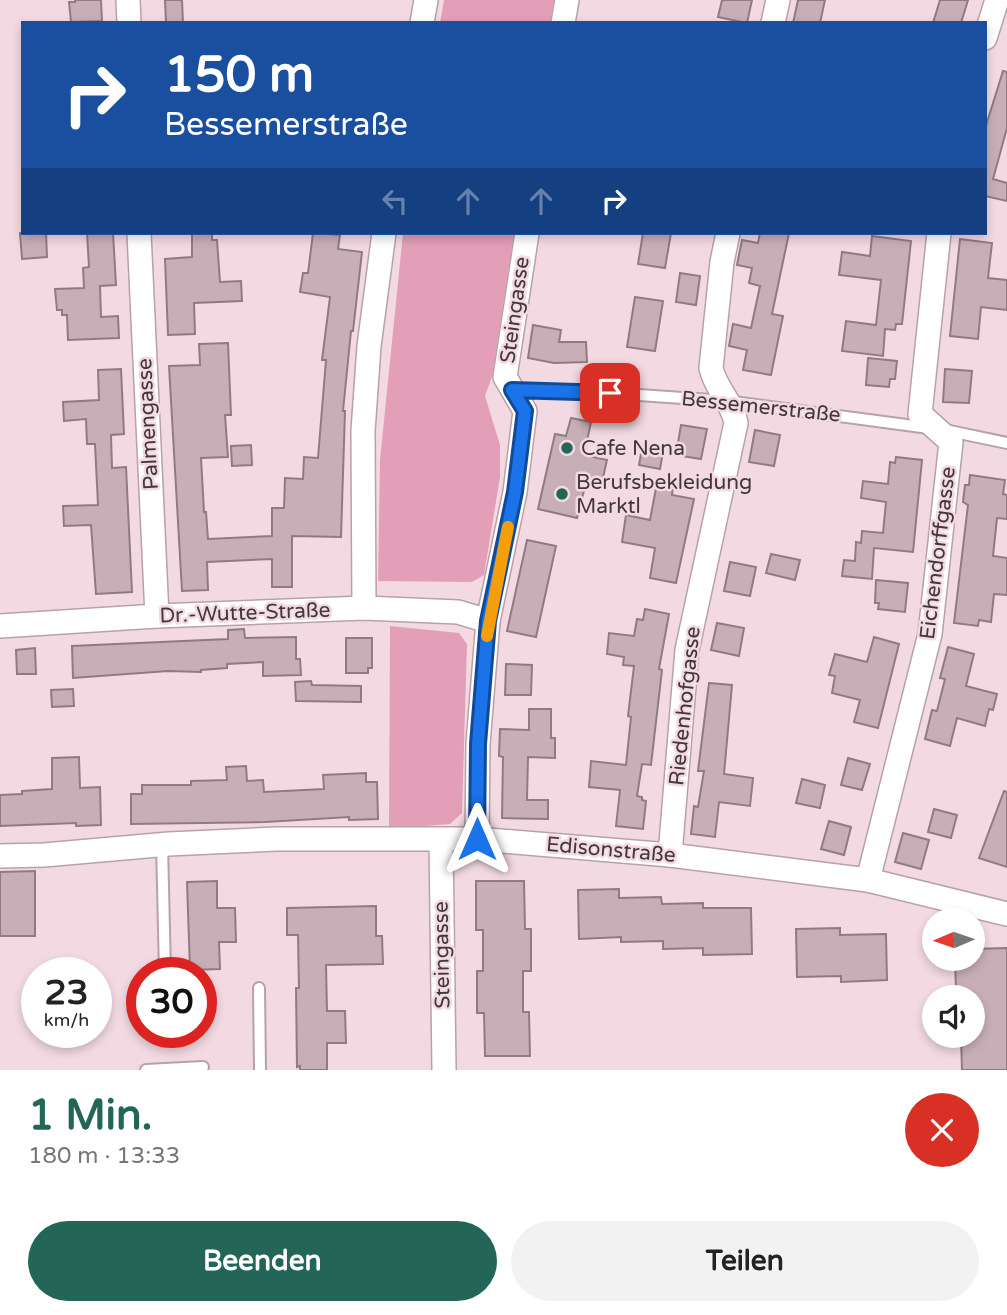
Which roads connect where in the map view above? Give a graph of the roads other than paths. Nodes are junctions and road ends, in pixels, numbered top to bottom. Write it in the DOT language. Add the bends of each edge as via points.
graph roads {
  1 [pos="128,0"];
  2 [pos="426,0"];
  3 [pos="567,0"];
  4 [pos="778,0"];
  5 [pos="997,0"];
  6 [pos="129,21"];
  7 [pos="422,21"];
  8 [pos="563,21"];
  9 [pos="773,21"];
  10 [pos="987,32"];
  11 [pos="139,235"];
  12 [pos="384,235"];
  13 [pos="527,235"];
  14 [pos="728,235"];
  15 [pos="939,235"];
  16 [pos="512,390"];
  17 [pos="726,401"];
  18 [pos="934,429"];
  19 [pos="1007,443"];
  20 [pos="364,608"];
  21 [pos="157,616"];
  22 [pos="488,621"];
  23 [pos="0,626"];
  24 [pos="477,839"];
  25 [pos="441,840"];
  26 [pos="162,844"];
  27 [pos="670,855"];
  28 [pos="0,856"];
  29 [pos="868,880"];
  30 [pos="1007,914"];
  31 [pos="165,957"];
  32 [pos="258,988"];
  33 [pos="203,1068"];
  34 [pos="146,1070"];
  35 [pos="260,1070"];
  36 [pos="444,1070"];
  1 -- 6 [label="street"];
  2 -- 7 [label="street"];
  3 -- 8 [label="street"];
  4 -- 9 [label="street"];
  5 -- 10 [label="street"];
  11 -- 21 [label="street, Palmengasse"];
  12 -- 20 [label="street" via="363,431"];
  13 -- 16 [label="street, Steingasse" via="505,377"];
  14 -- 17 [label="street, Riedenhofgasse" via="711,368"];
  15 -- 18 [label="street, Eichendorffgasse" via="920,414"];
  16 -- 17 [label="lane, Bessemerstraße"];
  16 -- 22 [label="street, Steingasse" via="525,411 515,492"];
  17 -- 18 [label="lane, Bessemerstraße"];
  17 -- 27 [label="street, Riedenhofgasse" via="736,423 687,650"];
  18 -- 19 [label="lane, Bessemerstraße"];
  18 -- 29 [label="street, Eichendorffgasse" via="951,442 930,634"];
  20 -- 21 [label="street, Dr.-Wutte-Straße"];
  20 -- 22 [label="street, Dr.-Wutte-Straße" via="458,612"];
  21 -- 23 [label="street, Dr.-Wutte-Straße"];
  22 -- 24 [label="street, Steingasse" via="478,744"];
  24 -- 25 [label="street, Edisonstraße"];
  24 -- 27 [label="street, Edisonstraße"];
  25 -- 26 [label="street, Edisonstraße"];
  25 -- 36 [label="street, Steingasse"];
  26 -- 28 [label="street, Edisonstraße"];
  26 -- 31 [label="lane"];
  27 -- 29 [label="street, Edisonstraße"];
  29 -- 30 [label="street, Edisonstraße"];
  32 -- 35 [label="lane"];
  33 -- 34 [label="lane"];
}
